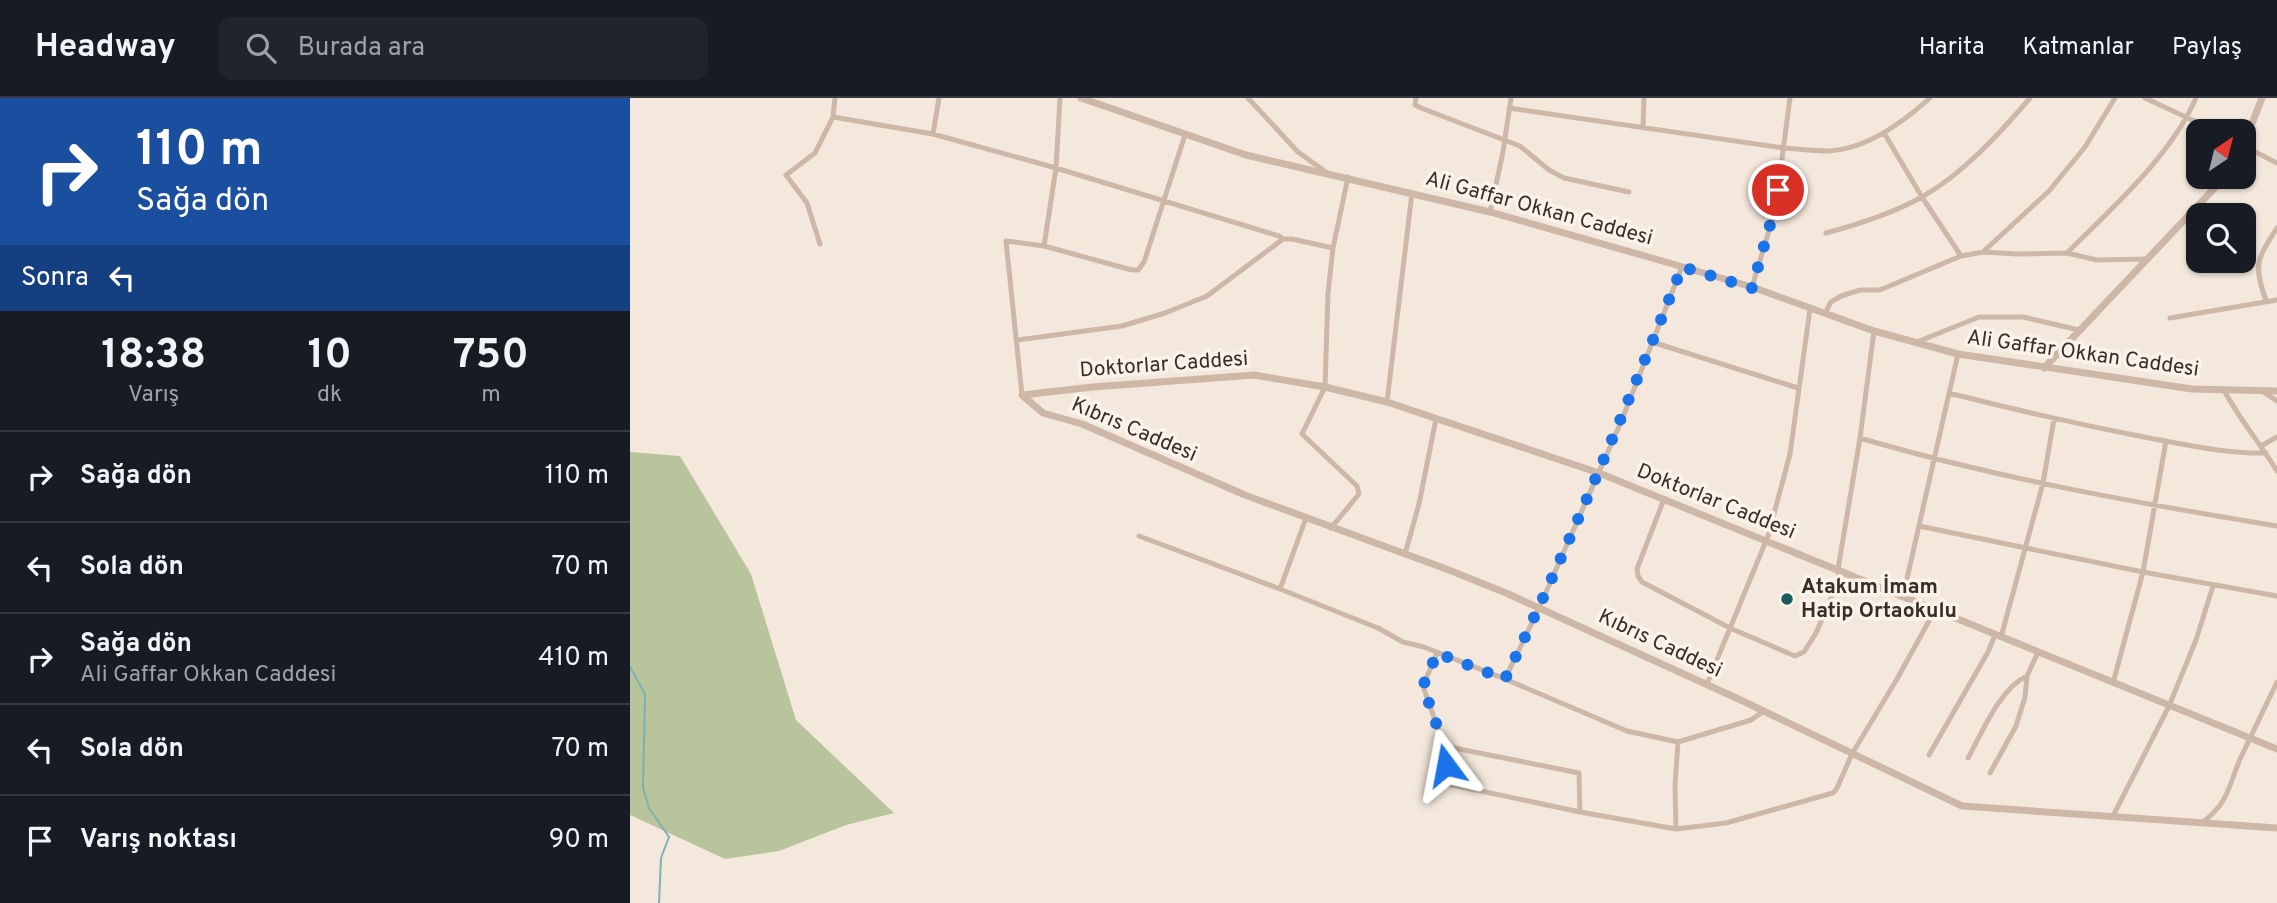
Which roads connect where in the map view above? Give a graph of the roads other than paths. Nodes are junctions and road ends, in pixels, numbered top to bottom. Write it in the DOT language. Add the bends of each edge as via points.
graph roads {
  1 [pos="835,98"];
  2 [pos="939,98"];
  3 [pos="1060,98"];
  4 [pos="1081,98"];
  5 [pos="1248,98"];
  6 [pos="1416,98"];
  7 [pos="1511,98"];
  8 [pos="1644,98"];
  9 [pos="1790,98"];
  10 [pos="1930,98"];
  11 [pos="2030,98"];
  12 [pos="2115,98"];
  13 [pos="2145,98"];
  14 [pos="2196,98"];
  15 [pos="2262,98"];
  16 [pos="1509,108"];
  17 [pos="832,117"];
  18 [pos="2188,117"];
  19 [pos="2192,119"];
  20 [pos="2254,119"];
  21 [pos="1643,128"];
  22 [pos="1884,133"];
  23 [pos="933,134"];
  24 [pos="1185,135"];
  25 [pos="1505,140"];
  26 [pos="1784,148"];
  27 [pos="2256,152"];
  28 [pos="2277,163"];
  29 [pos="1056,168"];
  30 [pos="1326,172"];
  31 [pos="1348,177"];
  32 [pos="2214,189"];
  33 [pos="1629,192"];
  34 [pos="1412,193"];
  35 [pos="1922,197"];
  36 [pos="1163,201"];
  37 [pos="1490,212"];
  38 [pos="2277,228"];
  39 [pos="1826,233"];
  40 [pos="1283,239"];
  41 [pos="820,244"];
  42 [pos="1044,246"];
  43 [pos="1333,248"];
  44 [pos="1983,252"];
  45 [pos="2067,253"];
  46 [pos="1961,256"];
  47 [pos="2148,259"];
  48 [pos="1682,267"];
  49 [pos="1752,288"];
  50 [pos="2266,300"];
  51 [pos="2277,300"];
  52 [pos="1810,309"];
  53 [pos="1825,313"];
  54 [pos="2170,318"];
  55 [pos="2079,330"];
  56 [pos="1874,331"];
  57 [pos="1018,340"];
  58 [pos="1652,342"];
  59 [pos="1914,343"];
  60 [pos="1958,354"];
  61 [pos="2044,368"];
  62 [pos="1325,387"];
  63 [pos="1798,388"];
  64 [pos="2224,390"];
  65 [pos="2262,391"];
  66 [pos="2277,391"];
  67 [pos="1949,393"];
  68 [pos="1022,395"];
  69 [pos="2277,401"];
  70 [pos="1387,402"];
  71 [pos="1436,419"];
  72 [pos="2054,419"];
  73 [pos="1860,438"];
  74 [pos="2277,438"];
  75 [pos="2166,441"];
  76 [pos="2261,446"];
  77 [pos="2266,453"];
  78 [pos="1934,460"];
  79 [pos="2277,471"];
  80 [pos="1599,473"];
  81 [pos="2043,483"];
  82 [pos="1664,499"];
  83 [pos="2156,505"];
  84 [pos="1306,518"];
  85 [pos="1919,526"];
  86 [pos="2277,526"];
  87 [pos="1331,528"];
  88 [pos="1139,536"];
  89 [pos="1767,541"];
  90 [pos="2024,547"];
  91 [pos="1405,554"];
  92 [pos="1838,569"];
  93 [pos="2143,572"];
  94 [pos="2213,586"];
  95 [pos="1280,589"];
  96 [pos="1903,596"];
  97 [pos="2277,596"];
  98 [pos="1539,608"];
  99 [pos="1934,610"];
  100 [pos="1731,629"];
  101 [pos="1998,636"];
  102 [pos="2038,652"];
  103 [pos="1437,653"];
  104 [pos="2027,676"];
  105 [pos="1505,679"];
  106 [pos="2277,682"];
  107 [pos="2113,683"];
  108 [pos="1707,684"];
  109 [pos="2169,706"];
  110 [pos="1764,711"];
  111 [pos="2250,738"];
  112 [pos="1678,742"];
  113 [pos="1444,746"];
  114 [pos="2277,749"];
  115 [pos="1852,754"];
  116 [pos="1929,755"];
  117 [pos="1968,758"];
  118 [pos="1990,773"];
  119 [pos="1580,812"];
  120 [pos="2113,816"];
  121 [pos="2203,822"];
  122 [pos="2277,828"];
  123 [pos="1676,829"];
  1 -- 17 [label="street"];
  2 -- 23 [label="street"];
  3 -- 29 [label="street"];
  4 -- 24 [label="street, Ali Gaffar Okkan Caddesi"];
  5 -- 30 [label="street" via="1298,152"];
  6 -- 25 [label="street" via="1415,105 1421,108"];
  7 -- 16 [label="street"];
  8 -- 21 [label="street"];
  9 -- 26 [label="street"];
  10 -- 22 [label="street"];
  11 -- 35 [label="street" via="1956,173"];
  12 -- 44 [label="street" via="2049,191"];
  13 -- 18 [label="street"];
  14 -- 18 [label="street"];
  15 -- 20 [label="street"];
  16 -- 21 [label="street"];
  16 -- 25 [label="street"];
  17 -- 23 [label="street"];
  17 -- 41 [label="street" via="814,153 786,175 807,203"];
  18 -- 19 [label="street"];
  18 -- 45 [label="street" via="2146,171"];
  21 -- 26 [label="street"];
  22 -- 26 [label="street" via="1858,145 1830,150"];
  22 -- 35 [label="street"];
  23 -- 29 [label="street"];
  24 -- 30 [label="street, Ali Gaffar Okkan Caddesi" via="1285,165"];
  24 -- 36 [label="street"];
  25 -- 33 [label="street" via="1563,178"];
  25 -- 37 [label="street"];
  26 -- 49 [label="street" via="1774,211"];
  27 -- 28 [label="street"];
  29 -- 36 [label="street"];
  29 -- 42 [label="street"];
  30 -- 31 [label="street, Ali Gaffar Okkan Caddesi"];
  31 -- 34 [label="street, Ali Gaffar Okkan Caddesi"];
  31 -- 43 [label="street"];
  32 -- 47 [label="street"];
  34 -- 37 [label="street, Ali Gaffar Okkan Caddesi"];
  34 -- 70 [label="street"];
  35 -- 39 [label="street"];
  35 -- 46 [label="street"];
  36 -- 40 [label="street"];
  36 -- 42 [label="street" via="1138,270"];
  37 -- 48 [label="street, Ali Gaffar Okkan Caddesi"];
  38 -- 50 [label="street" via="2259,257"];
  40 -- 43 [label="street"];
  40 -- 57 [label="street" via="1207,296 1165,313 1122,326"];
  42 -- 57 [label="street" via="1006,241"];
  43 -- 62 [label="street"];
  44 -- 45 [label="street"];
  44 -- 46 [label="street"];
  45 -- 47 [label="street" via="2097,260"];
  46 -- 53 [label="street" via="1880,290 1842,296 1831,302"];
  47 -- 55 [label="street"];
  48 -- 49 [label="street, Ali Gaffar Okkan Caddesi"];
  48 -- 58 [label="street"];
  49 -- 52 [label="street, Ali Gaffar Okkan Caddesi"];
  50 -- 51 [label="street"];
  50 -- 54 [label="street"];
  52 -- 53 [label="street, Ali Gaffar Okkan Caddesi"];
  52 -- 63 [label="street"];
  53 -- 56 [label="street, Ali Gaffar Okkan Caddesi"];
  55 -- 59 [label="street" via="2023,317 1979,317"];
  55 -- 61 [label="street"];
  56 -- 59 [label="street, Ali Gaffar Okkan Caddesi"];
  56 -- 73 [label="street"];
  57 -- 68 [label="street"];
  58 -- 63 [label="street"];
  58 -- 80 [label="street"];
  59 -- 60 [label="street, Ali Gaffar Okkan Caddesi"];
  60 -- 61 [label="street, Ali Gaffar Okkan Caddesi"];
  60 -- 67 [label="street"];
  61 -- 64 [label="street, Ali Gaffar Okkan Caddesi"];
  62 -- 68 [label="street, Doktorlar Caddesi" via="1254,375"];
  62 -- 70 [label="street, Doktorlar Caddesi"];
  62 -- 87 [label="street" via="1301,434 1357,486 1359,494"];
  63 -- 89 [label="street" via="1790,454"];
  64 -- 65 [label="street, Ali Gaffar Okkan Caddesi"];
  64 -- 76 [label="street"];
  65 -- 66 [label="street, Ali Gaffar Okkan Caddesi"];
  65 -- 69 [label="street"];
  67 -- 72 [label="street"];
  67 -- 78 [label="street"];
  68 -- 84 [label="street, Kıbrıs Caddesi" via="1043,412"];
  70 -- 71 [label="street, Doktorlar Caddesi"];
  71 -- 80 [label="street, Doktorlar Caddesi"];
  71 -- 91 [label="street"];
  72 -- 75 [label="street"];
  72 -- 81 [label="street"];
  73 -- 78 [label="street"];
  73 -- 92 [label="street"];
  74 -- 76 [label="street"];
  75 -- 77 [label="street" via="2242,454"];
  75 -- 83 [label="street"];
  76 -- 77 [label="street"];
  77 -- 79 [label="street"];
  78 -- 81 [label="street"];
  78 -- 85 [label="street"];
  80 -- 82 [label="street, Doktorlar Caddesi"];
  80 -- 98 [label="street"];
  81 -- 83 [label="street"];
  81 -- 90 [label="street"];
  82 -- 89 [label="street, Doktorlar Caddesi"];
  82 -- 100 [label="street" via="1638,576"];
  83 -- 86 [label="street"];
  83 -- 93 [label="street"];
  84 -- 87 [label="street, Kıbrıs Caddesi"];
  84 -- 95 [label="street"];
  85 -- 90 [label="street"];
  85 -- 96 [label="street"];
  87 -- 91 [label="street, Kıbrıs Caddesi"];
  88 -- 95 [label="street"];
  89 -- 92 [label="street, Doktorlar Caddesi"];
  89 -- 100 [label="street"];
  90 -- 93 [label="street"];
  90 -- 101 [label="street"];
  91 -- 98 [label="street, Kıbrıs Caddesi"];
  92 -- 96 [label="street, Doktorlar Caddesi"];
  92 -- 100 [label="street" via="1839,580 1804,652 1794,656"];
  93 -- 94 [label="street"];
  93 -- 107 [label="street"];
  94 -- 97 [label="street"];
  94 -- 109 [label="street"];
  95 -- 103 [label="street"];
  96 -- 99 [label="street, Doktorlar Caddesi"];
  98 -- 105 [label="street"];
  98 -- 108 [label="street, Kıbrıs Caddesi"];
  99 -- 101 [label="street, Doktorlar Caddesi"];
  99 -- 115 [label="street"];
  100 -- 108 [label="street"];
  101 -- 102 [label="street, Doktorlar Caddesi"];
  101 -- 116 [label="street"];
  102 -- 104 [label="street"];
  102 -- 107 [label="street, Doktorlar Caddesi"];
  103 -- 105 [label="street"];
  103 -- 113 [label="street" via="1423,686"];
  104 -- 117 [label="street" via="2000,702"];
  104 -- 118 [label="street" via="2015,726"];
  105 -- 112 [label="street" via="1627,732"];
  106 -- 111 [label="street"];
  107 -- 109 [label="street, Doktorlar Caddesi"];
  108 -- 110 [label="street, Kıbrıs Caddesi"];
  109 -- 111 [label="street, Doktorlar Caddesi"];
  109 -- 120 [label="street"];
  110 -- 112 [label="street" via="1751,720"];
  110 -- 115 [label="street, Kıbrıs Caddesi"];
  111 -- 114 [label="street, Doktorlar Caddesi"];
  111 -- 121 [label="street" via="2225,799"];
  112 -- 123 [label="street"];
  113 -- 119 [label="street" via="1451,786"];
  113 -- 119 [label="street" via="1579,773"];
  115 -- 120 [label="street, Kıbrıs Caddesi" via="1962,806"];
  115 -- 123 [label="street" via="1837,788 1826,796 1726,823"];
  119 -- 123 [label="street"];
  120 -- 121 [label="street, Kıbrıs Caddesi"];
  121 -- 122 [label="street, Kıbrıs Caddesi"];
}
